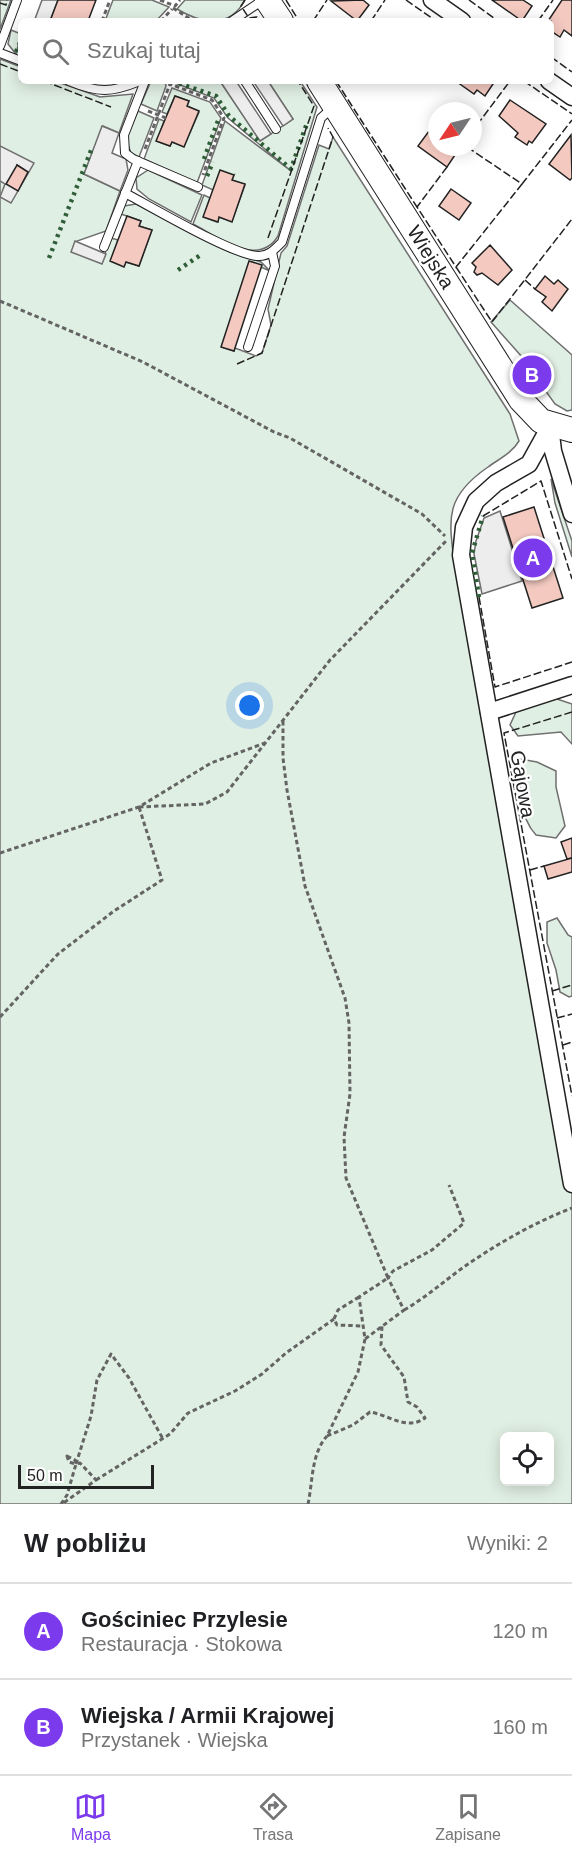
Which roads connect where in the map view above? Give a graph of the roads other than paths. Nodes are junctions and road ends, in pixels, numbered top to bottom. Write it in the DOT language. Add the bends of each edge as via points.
graph roads {
  1 [pos="17,0"];
  2 [pos="262,0"];
  3 [pos="267,0"];
  4 [pos="432,0"];
  5 [pos="236,18"];
  6 [pos="279,18"];
  7 [pos="458,18"];
  8 [pos="0,45"];
  9 [pos="0,52"];
  10 [pos="18,60"];
  11 [pos="76,84"];
  12 [pos="131,84"];
  13 [pos="144,84"];
  14 [pos="247,84"];
  15 [pos="321,84"];
  16 [pos="554,84"];
  17 [pos="572,96"];
  18 [pos="335,106"];
  19 [pos="276,129"];
  20 [pos="139,162"];
  21 [pos="198,188"];
  22 [pos="125,193"];
  23 [pos="104,247"];
  24 [pos="272,252"];
  25 [pos="248,347"];
  26 [pos="561,428"];
  27 [pos="572,514"];
  28 [pos="572,685"];
  29 [pos="489,712"];
  30 [pos="572,1184"];
  1 -- 8 [label="lane"];
  2 -- 5 [label="lane"];
  3 -- 6 [label="street"];
  4 -- 7 [label="street"];
  9 -- 10 [label="lane"];
  11 -- 12 [label="lane" via="107,92"];
  13 -- 20 [label="lane" via="123,144 128,156"];
  14 -- 19 [label="lane"];
  15 -- 18 [label="street, Wiejska"];
  16 -- 17 [label="street"];
  18 -- 24 [label="lane" via="321,118 286,232"];
  18 -- 26 [label="street, Wiejska" via="521,400 534,415"];
  20 -- 21 [label="lane"];
  20 -- 22 [label="lane"];
  22 -- 23 [label="lane"];
  22 -- 24 [label="lane" via="240,252 262,256"];
  24 -- 25 [label="lane" via="275,266"];
  26 -- 27 [label="street" via="553,451"];
  26 -- 29 [label="street, Gajowa" via="529,464 496,483 476,501 464,527 462,555"];
  28 -- 29 [label="street"];
  29 -- 30 [label="street, Gajowa"];
}
